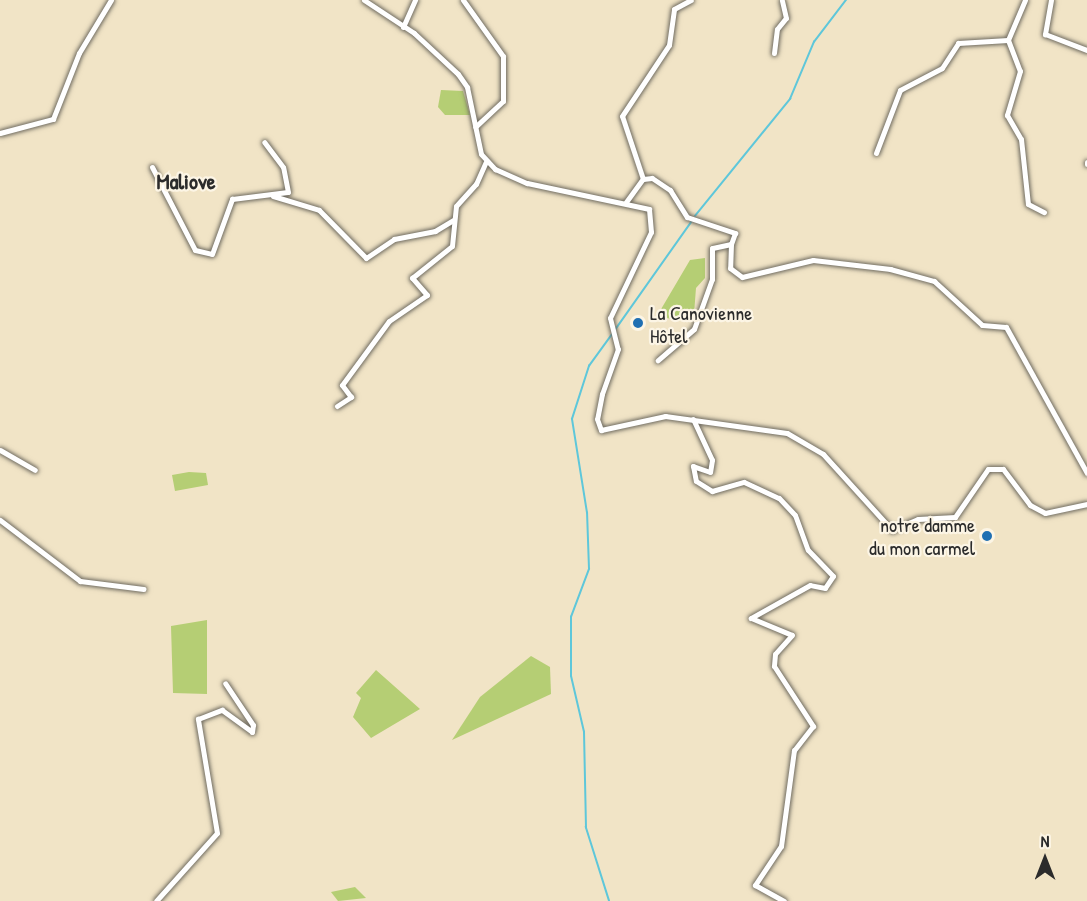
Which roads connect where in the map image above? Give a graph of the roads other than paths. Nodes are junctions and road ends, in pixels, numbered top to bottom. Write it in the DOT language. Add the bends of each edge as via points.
graph roads {
  1 [pos="111,0"];
  2 [pos="364,0"];
  3 [pos="415,0"];
  4 [pos="463,0"];
  5 [pos="691,0"];
  6 [pos="782,0"];
  7 [pos="1025,0"];
  8 [pos="1051,0"];
  9 [pos="403,27"];
  10 [pos="1008,40"];
  11 [pos="1087,51"];
  12 [pos="774,53"];
  13 [pos="475,127"];
  14 [pos="0,133"];
  15 [pos="264,142"];
  16 [pos="876,153"];
  17 [pos="486,162"];
  18 [pos="152,167"];
  19 [pos="643,179"];
  20 [pos="271,196"];
  21 [pos="626,202"];
  22 [pos="1044,212"];
  23 [pos="453,220"];
  24 [pos="731,244"];
  25 [pos="658,360"];
  26 [pos="337,406"];
  27 [pos="693,419"];
  28 [pos="0,450"];
  29 [pos="35,470"];
  30 [pos="1087,473"];
  31 [pos="1087,504"];
  32 [pos="0,520"];
  33 [pos="143,589"];
  34 [pos="225,683"];
  35 [pos="156,901"];
  36 [pos="784,901"];
  1 -- 14 [label="street" via="79,53 52,119"];
  2 -- 9 [label="street"];
  3 -- 9 [label="street"];
  4 -- 13 [label="street" via="503,56 503,101"];
  5 -- 19 [label="street" via="674,9 669,45 622,116"];
  6 -- 12 [label="street" via="786,18 777,29"];
  7 -- 10 [label="street"];
  8 -- 11 [label="street" via="1046,36 1065,38"];
  9 -- 13 [label="street" via="467,87"];
  10 -- 16 [label="street" via="958,43 942,68 900,90"];
  10 -- 22 [label="street" via="1020,71 1007,115 1021,139 1028,204"];
  13 -- 17 [label="street"];
  15 -- 20 [label="street" via="288,181 288,192"];
  17 -- 21 [label="street" via="527,183"];
  17 -- 23 [label="street" via="476,184 456,206"];
  18 -- 20 [label="street" via="201,255 212,254 232,199"];
  19 -- 21 [label="street"];
  19 -- 24 [label="street" via="661,182 687,217 732,228 736,240"];
  20 -- 23 [label="street" via="319,210 366,258 400,237 435,231"];
  21 -- 27 [label="street" via="649,209 653,224 610,318 618,349 602,394 599,428 665,416"];
  23 -- 26 [label="street" via="452,246 412,278 427,295 388,321 342,385 351,398"];
  24 -- 25 [label="street" via="712,248 712,279 694,329"];
  24 -- 30 [label="street" via="730,268 742,277 807,260 890,269 934,280 982,325 1006,327"];
  27 -- 31 [label="street" via="757,426 805,441 892,530 918,519 956,517 988,469 1003,469 1030,505 1045,513"];
  27 -- 36 [label="street" via="712,460 710,472 693,466 696,480 712,491 744,482 779,498 795,515 808,550 833,576 825,588 810,585 751,618 792,635 775,654 774,666 813,726 794,750 781,846 755,885"];
  28 -- 29 [label="street"];
  32 -- 33 [label="street" via="80,581"];
  34 -- 35 [label="street" via="254,725 252,732 222,710 198,718 217,833"];
}
